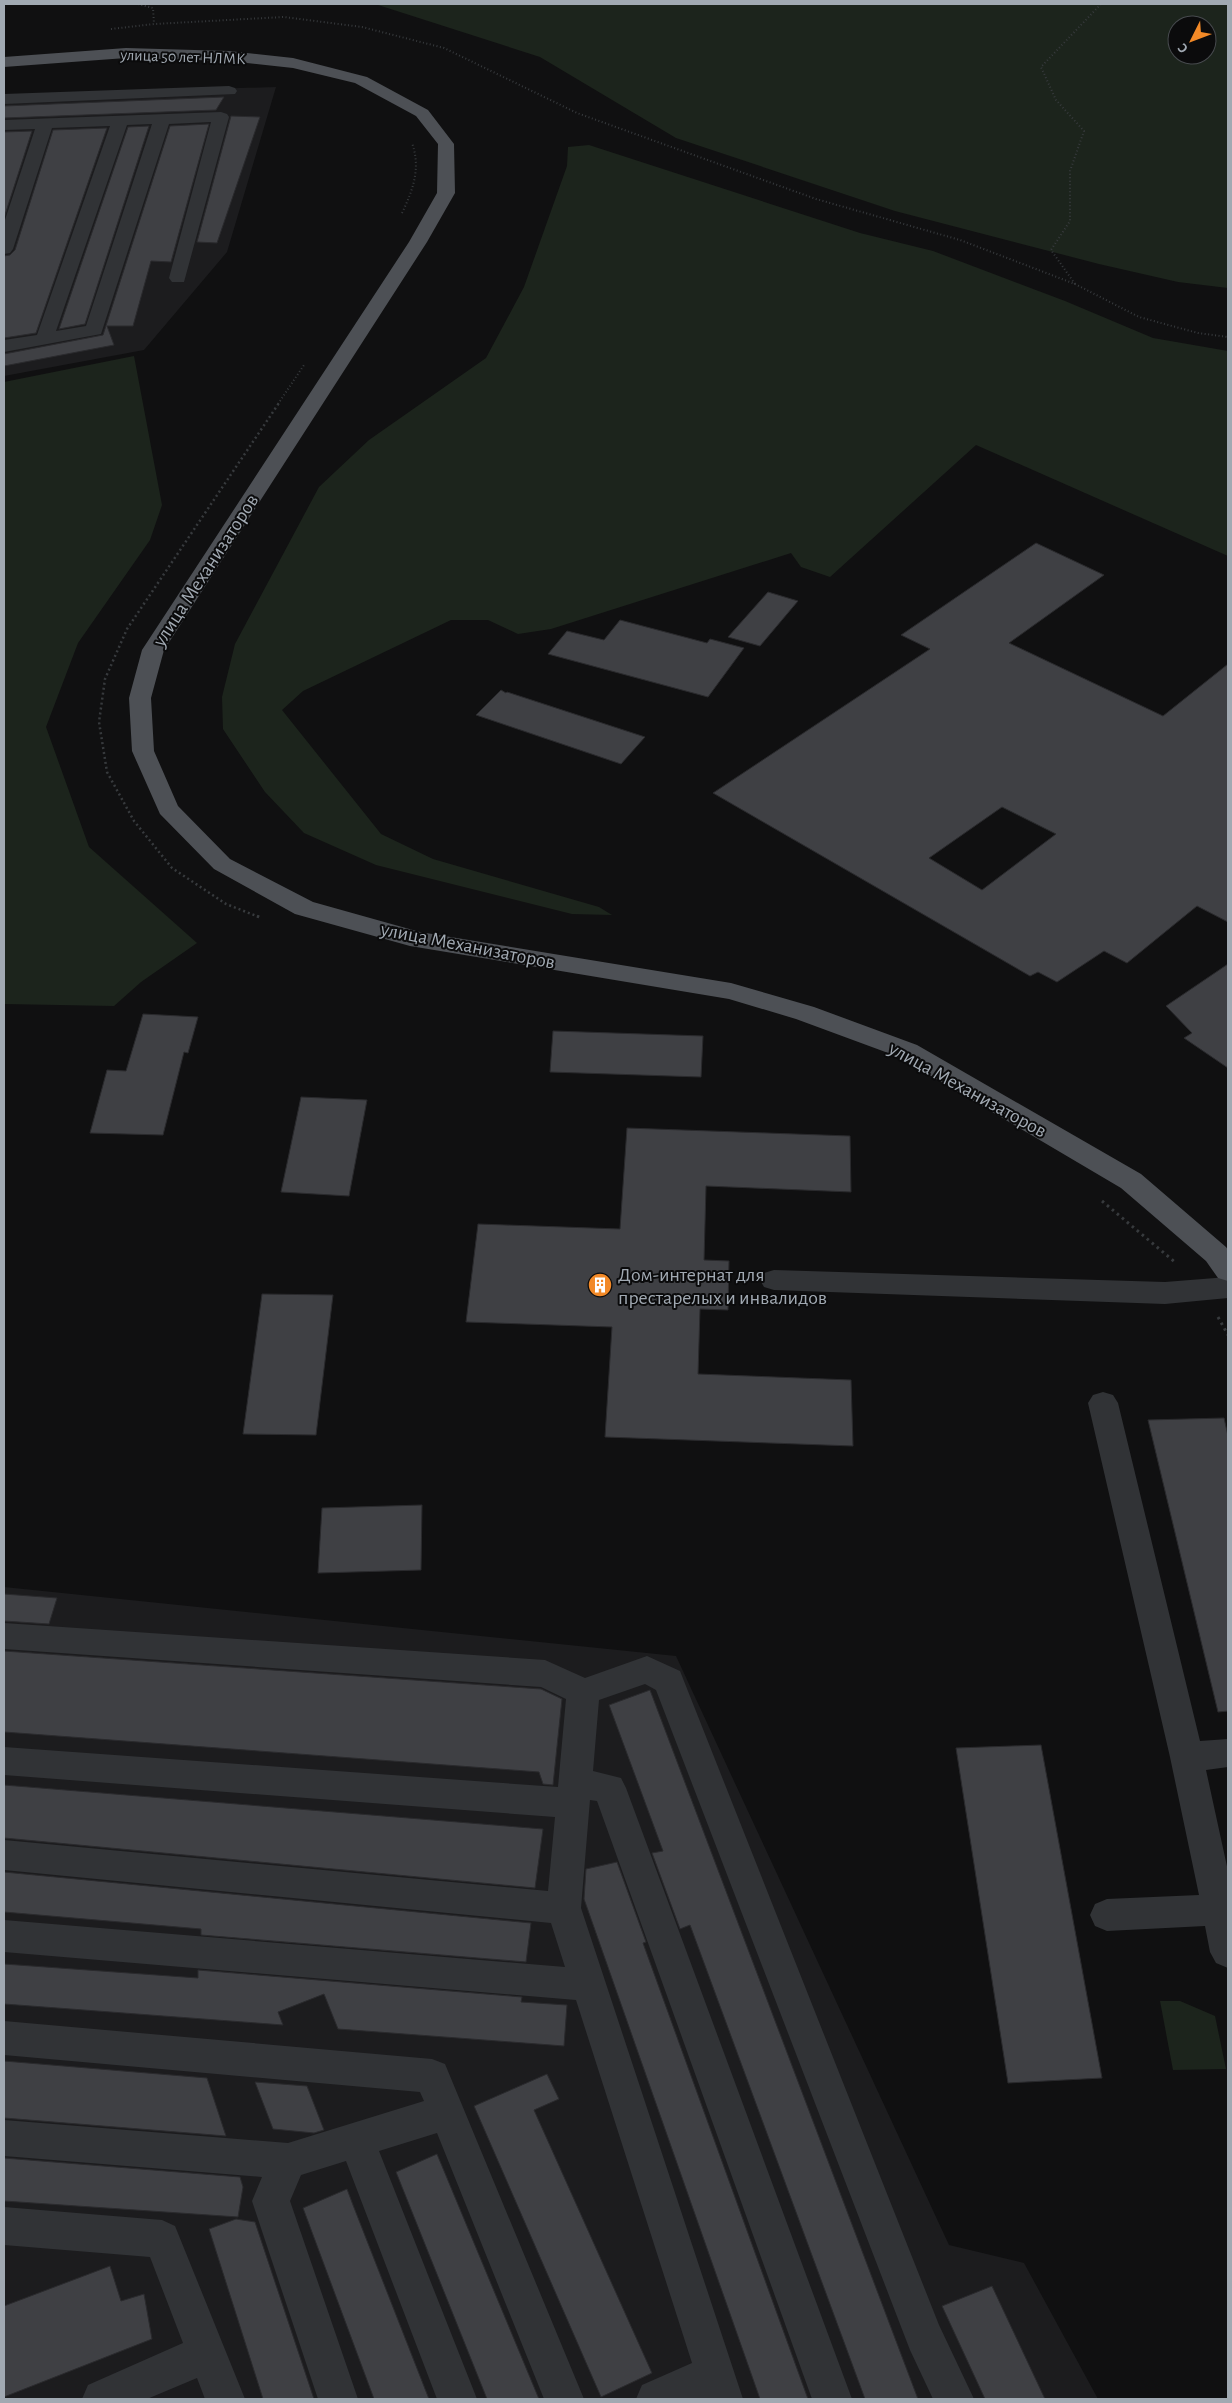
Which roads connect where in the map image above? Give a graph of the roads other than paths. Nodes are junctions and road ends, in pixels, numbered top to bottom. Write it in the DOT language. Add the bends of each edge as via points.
graph roads {
  1 [pos="4,62"];
  2 [pos="361,80"];
  3 [pos="229,92"];
  4 [pos="4,99"];
  5 [pos="162,120"];
  6 [pos="120,122"];
  7 [pos="45,124"];
  8 [pos="4,125"];
  9 [pos="4,249"];
  10 [pos="178,278"];
  11 [pos="44,340"];
  12 [pos="4,346"];
  13 [pos="1228,1271"];
  14 [pos="774,1280"];
  15 [pos="1228,1288"];
  16 [pos="1103,1403"];
  17 [pos="4,1636"];
  18 [pos="583,1692"];
  19 [pos="1228,1753"];
  20 [pos="1186,1757"];
  21 [pos="4,1761"];
  22 [pos="574,1794"];
  23 [pos="4,1855"];
  24 [pos="564,1908"];
  25 [pos="1219,1910"];
  26 [pos="1107,1915"];
  27 [pos="4,1936"];
  28 [pos="1228,1952"];
  29 [pos="589,1985"];
  30 [pos="4,2038"];
  31 [pos="447,2112"];
  32 [pos="4,2138"];
  33 [pos="356,2140"];
  34 [pos="288,2161"];
  35 [pos="4,2226"];
  36 [pos="207,2353"];
  37 [pos="719,2386"];
  38 [pos="102,2399"];
  39 [pos="225,2399"];
  40 [pos="338,2399"];
  41 [pos="457,2399"];
  42 [pos="564,2399"];
  43 [pos="656,2399"];
  44 [pos="832,2399"];
  45 [pos="954,2399"];
  1 -- 2 [label="main road, улица 50 лет НЛМК" via="126,53 229,56 293,63"];
  2 -- 13 [label="main road, улица Механизаторов" via="422,113 446,144 446,193 418,242 153,650 140,698 143,751 168,808 222,864 304,908 419,940 731,990 908,1051 1131,1182 1216,1254"];
  3 -- 4 [label="lane"];
  5 -- 6 [label="lane"];
  5 -- 10 [label="lane" via="221,116"];
  5 -- 11 [label="lane" via="94,330"];
  6 -- 7 [label="lane"];
  6 -- 11 [label="lane"];
  7 -- 8 [label="lane"];
  7 -- 9 [label="lane"];
  11 -- 12 [label="lane"];
  14 -- 15 [label="lane" via="1165,1293"];
  16 -- 20 [label="lane"];
  17 -- 18 [label="lane" via="545,1674"];
  18 -- 22 [label="lane"];
  18 -- 45 [label="lane" via="646,1670 670,1681 924,2336"];
  19 -- 20 [label="lane"];
  20 -- 25 [label="lane"];
  21 -- 22 [label="lane"];
  22 -- 24 [label="lane"];
  22 -- 44 [label="lane" via="609,1788"];
  23 -- 24 [label="lane"];
  24 -- 29 [label="lane"];
  25 -- 26 [label="lane"];
  25 -- 28 [label="lane"];
  27 -- 29 [label="lane"];
  29 -- 37 [label="lane"];
  30 -- 31 [label="lane" via="432,2076"];
  31 -- 33 [label="lane"];
  31 -- 42 [label="lane"];
  32 -- 34 [label="lane"];
  33 -- 34 [label="lane"];
  33 -- 41 [label="lane"];
  34 -- 40 [label="lane" via="271,2201"];
  35 -- 36 [label="lane" via="162,2239"];
  36 -- 38 [label="lane"];
  36 -- 39 [label="lane"];
  37 -- 43 [label="lane"];
}
